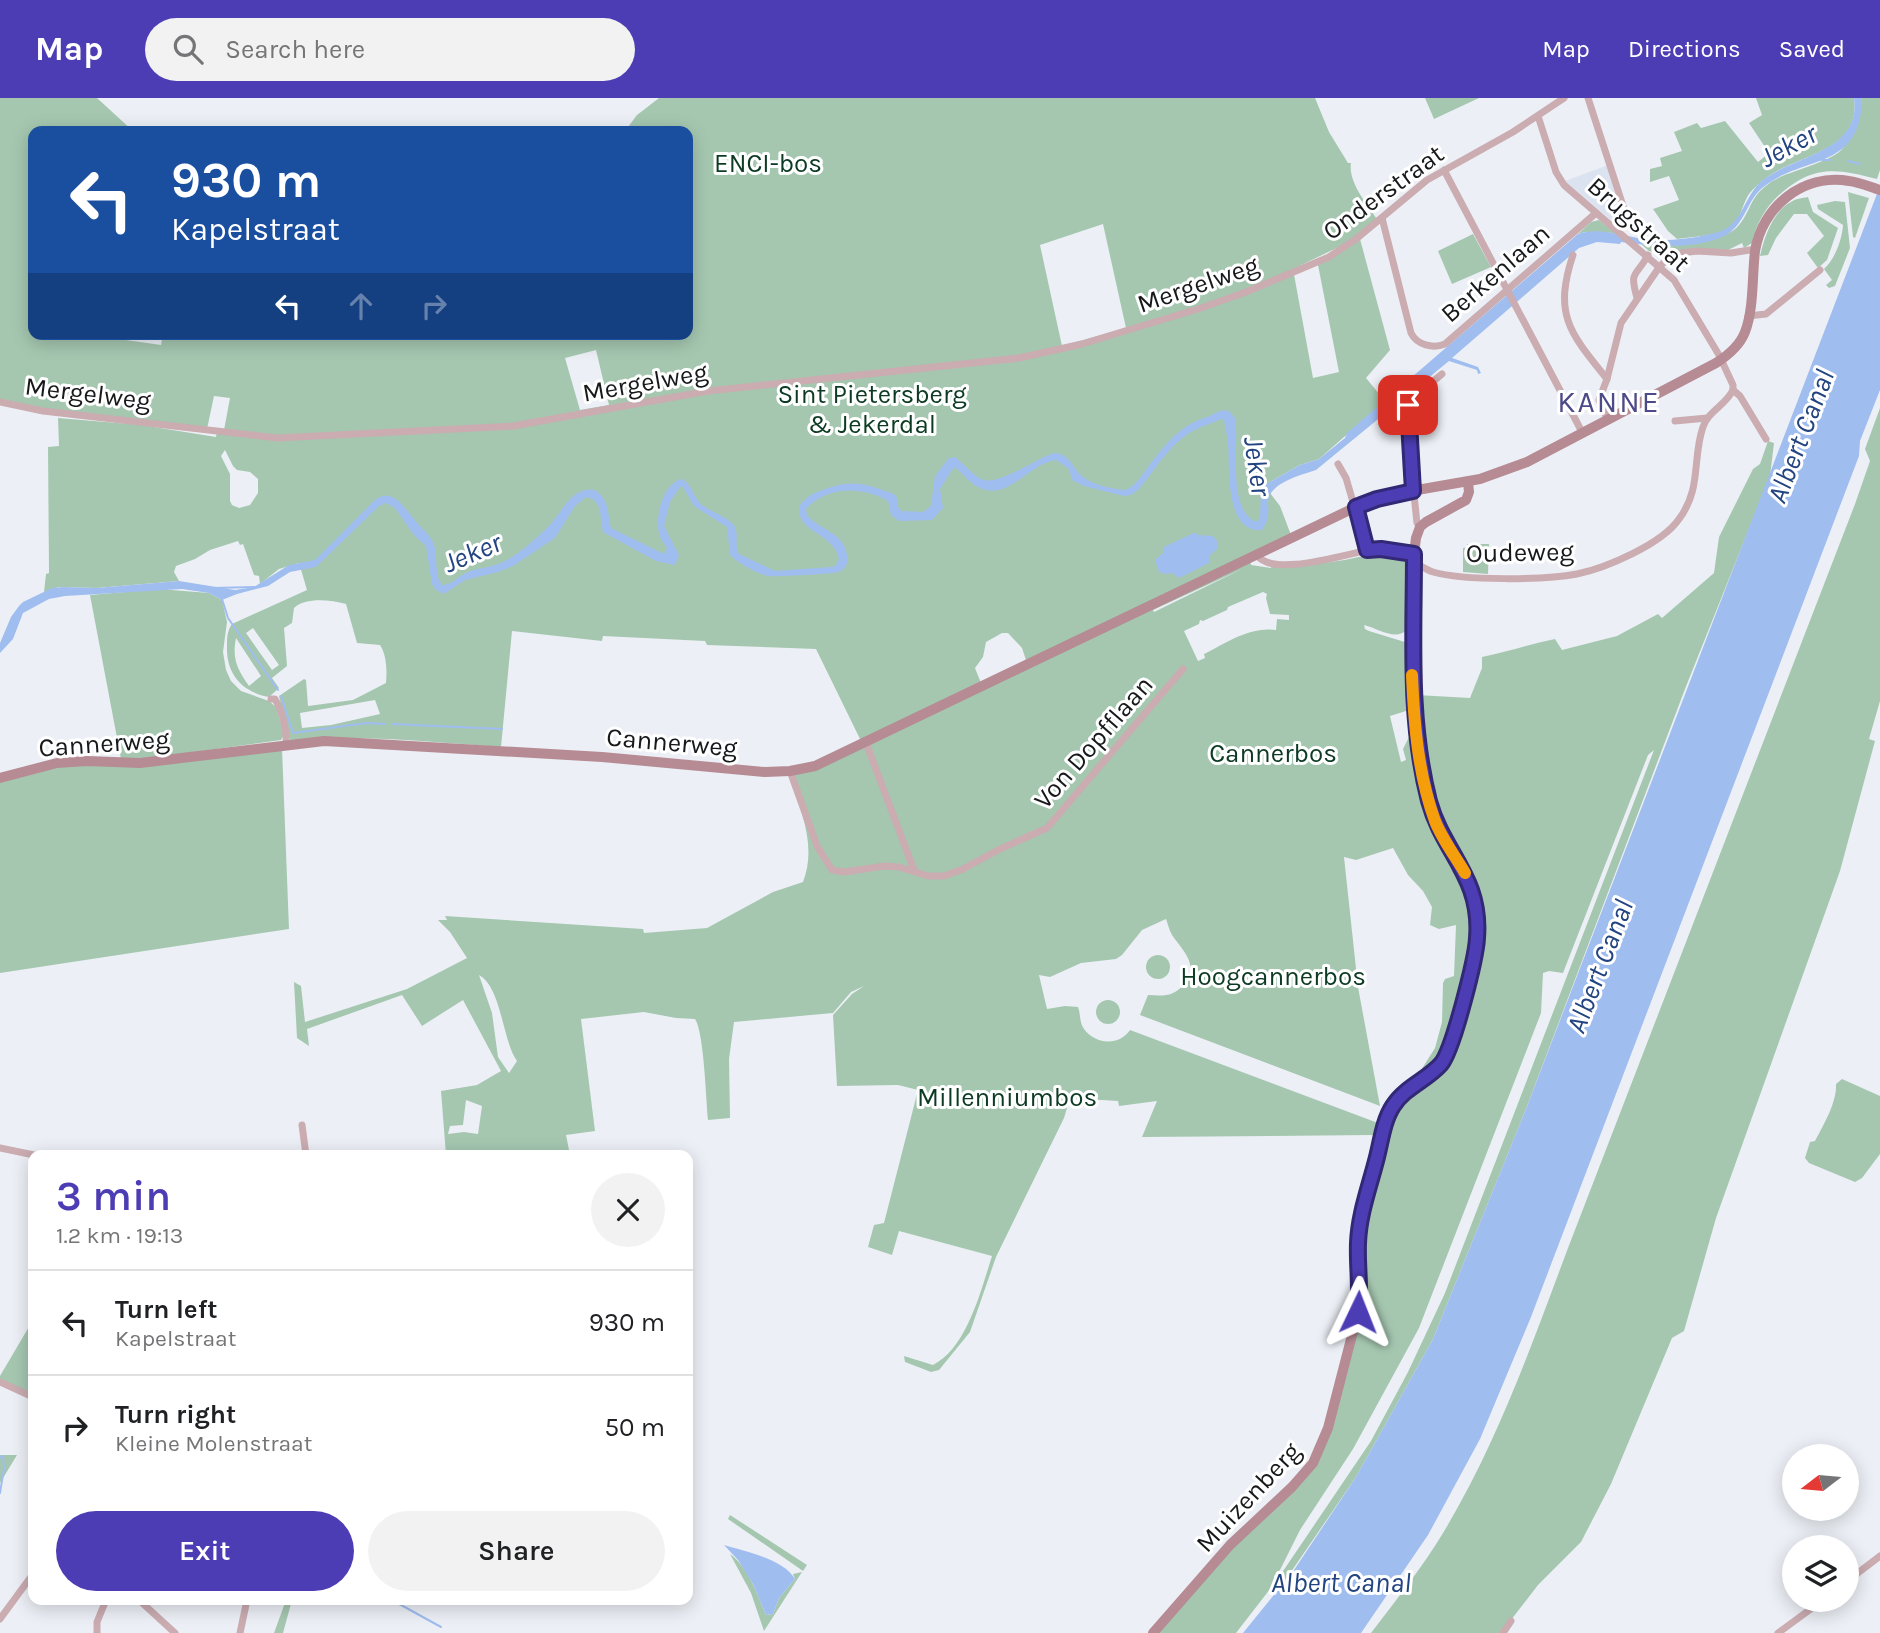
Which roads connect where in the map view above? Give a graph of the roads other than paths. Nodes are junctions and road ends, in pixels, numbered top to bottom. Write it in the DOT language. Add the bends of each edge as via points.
graph roads {
  1 [pos="1564,98"];
  2 [pos="1588,98"];
  3 [pos="1538,116"];
  4 [pos="1444,170"];
  5 [pos="1880,190"];
  6 [pos="1596,213"];
  7 [pos="1382,218"];
  8 [pos="1626,218"];
  9 [pos="1640,228"];
  10 [pos="1616,230"];
  11 [pos="1756,249"];
  12 [pos="1573,255"];
  13 [pos="1648,256"];
  14 [pos="1660,266"];
  15 [pos="1817,272"];
  16 [pos="1286,275"];
  17 [pos="1508,291"];
  18 [pos="1636,298"];
  19 [pos="1748,316"];
  20 [pos="1722,359"];
  21 [pos="1442,374"];
  22 [pos="1607,379"];
  23 [pos="1733,390"];
  24 [pos="0,402"];
  25 [pos="1607,418"];
  26 [pos="1707,418"];
  27 [pos="1675,421"];
  28 [pos="1582,432"];
  29 [pos="1766,439"];
  30 [pos="1338,464"];
  31 [pos="1468,482"];
  32 [pos="1413,491"];
  33 [pos="1356,507"];
  34 [pos="1420,527"];
  35 [pos="1367,550"];
  36 [pos="1257,555"];
  37 [pos="1414,558"];
  38 [pos="1183,669"];
  39 [pos="271,699"];
  40 [pos="866,743"];
  41 [pos="286,744"];
  42 [pos="790,771"];
  43 [pos="0,778"];
  44 [pos="914,870"];
  45 [pos="302,1125"];
  46 [pos="0,1148"];
  47 [pos="305,1150"];
  48 [pos="28,1154"];
  49 [pos="0,1382"];
  50 [pos="28,1395"];
  51 [pos="1880,1556"];
  52 [pos="1859,1572"];
  53 [pos="28,1581"];
  54 [pos="104,1605"];
  55 [pos="144,1605"];
  56 [pos="246,1605"];
  57 [pos="1807,1612"];
  58 [pos="0,1619"];
  59 [pos="1511,1621"];
  60 [pos="97,1633"];
  61 [pos="175,1633"];
  62 [pos="240,1633"];
  63 [pos="1153,1633"];
  64 [pos="1503,1633"];
  65 [pos="1779,1633"];
  1 -- 3 [label="street, Onderstraat"];
  2 -- 8 [label="street"];
  3 -- 4 [label="street, Onderstraat"];
  3 -- 6 [label="street, Brugstraat" via="1559,178"];
  4 -- 7 [label="street, Onderstraat"];
  4 -- 17 [label="street"];
  5 -- 11 [label="main road" via="1839,180 1799,189 1769,216"];
  6 -- 10 [label="street, Brugstraat"];
  6 -- 17 [label="street, Berkenlaan"];
  7 -- 16 [label="street, Onderstraat" via="1338,252"];
  7 -- 17 [label="street, Berkenlaan" via="1411,333 1419,342 1445,344"];
  8 -- 9 [label="street"];
  8 -- 10 [label="street"];
  10 -- 13 [label="street, Brugstraat"];
  11 -- 14 [label="street" via="1681,253"];
  11 -- 19 [label="main road"];
  12 -- 22 [label="street" via="1563,286 1570,329"];
  13 -- 14 [label="street, Brugstraat"];
  13 -- 18 [label="street" via="1633,275"];
  14 -- 18 [label="street"];
  14 -- 20 [label="street, Brugstraat" via="1680,287"];
  15 -- 19 [label="street" via="1766,314"];
  16 -- 24 [label="street, Mergelweg" via="1201,308 1050,352 708,391 513,426 265,438"];
  17 -- 28 [label="street"];
  18 -- 22 [label="street" via="1622,323"];
  19 -- 20 [label="main road" via="1742,339"];
  20 -- 23 [label="street"];
  20 -- 25 [label="main road, Cannerweg"];
  21 -- 32 [label="street" via="1408,405"];
  22 -- 25 [label="street" via="1599,400"];
  23 -- 26 [label="street, Oudeweg"];
  23 -- 29 [label="street"];
  25 -- 28 [label="main road, Cannerweg"];
  26 -- 27 [label="street"];
  26 -- 37 [label="street, Oudeweg" via="1694,486 1682,517 1659,538 1614,561 1576,574 1517,578 1433,572"];
  28 -- 31 [label="main road, Cannerweg" via="1527,462"];
  30 -- 33 [label="street"];
  31 -- 32 [label="main road, Cannerweg"];
  31 -- 34 [label="main road" via="1466,499"];
  32 -- 33 [label="main road, Cannerweg"];
  32 -- 34 [label="street"];
  33 -- 35 [label="street"];
  33 -- 36 [label="main road, Cannerweg"];
  34 -- 37 [label="main road, Muizenberg"];
  35 -- 36 [label="street, Oudeweg" via="1288,564 1265,562"];
  35 -- 37 [label="street, Oudeweg"];
  36 -- 40 [label="main road, Cannerweg"];
  37 -- 63 [label="main road, Muizenberg" via="1412,675 1418,750 1436,823 1470,883 1477,910 1475,958 1443,1062 1408,1090 1386,1122 1358,1242 1358,1312 1321,1449 1299,1481 1230,1545"];
  38 -- 44 [label="street, Von Dopfflaan" via="1051,826 953,873 934,877"];
  39 -- 41 [label="street" via="278,704"];
  40 -- 42 [label="main road, Cannerweg" via="815,766"];
  40 -- 44 [label="street"];
  41 -- 42 [label="main road, Cannerweg" via="366,741"];
  41 -- 43 [label="main road, Cannerweg" via="140,763 57,763"];
  42 -- 44 [label="street, Von Dopfflaan" via="814,841 828,866 836,872 884,866"];
  45 -- 47 [label="street"];
  46 -- 48 [label="street"];
  49 -- 50 [label="street"];
  51 -- 52 [label="street"];
  53 -- 58 [label="street"];
  54 -- 60 [label="street"];
  55 -- 61 [label="street"];
  56 -- 62 [label="street"];
  57 -- 65 [label="street"];
  59 -- 64 [label="street"];
}
